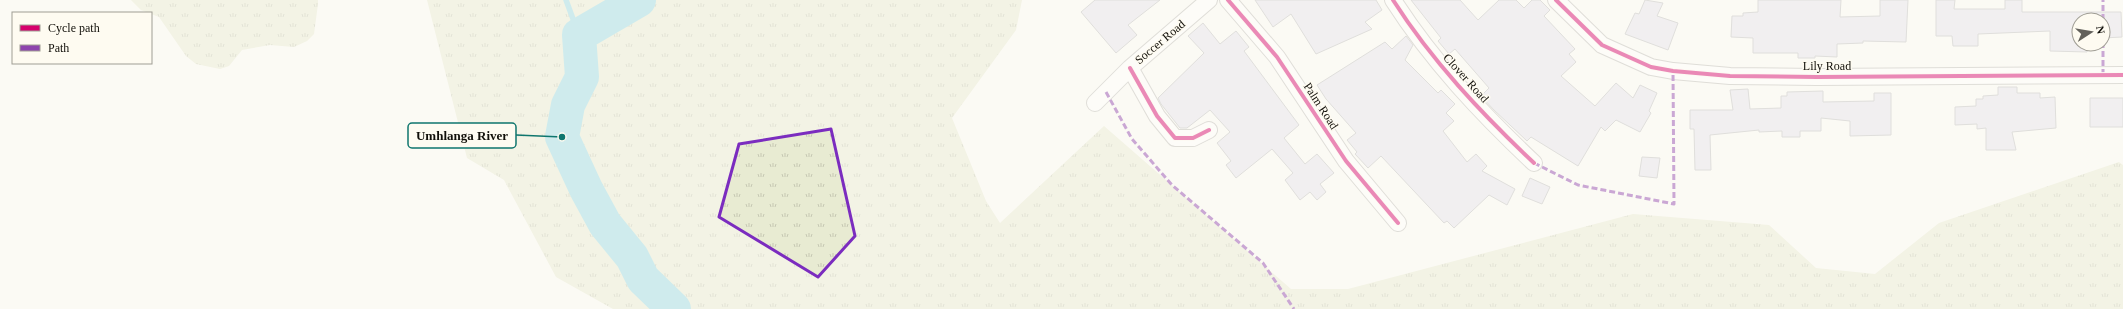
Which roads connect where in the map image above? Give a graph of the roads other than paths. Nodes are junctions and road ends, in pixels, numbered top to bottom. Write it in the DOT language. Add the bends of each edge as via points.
graph roads {
  1 [pos="1209,0"];
  2 [pos="1228,0"];
  3 [pos="1392,0"];
  4 [pos="1556,0"];
  5 [pos="1130,68"];
  6 [pos="2123,75"];
  7 [pos="1095,103"];
  8 [pos="1209,130"];
  9 [pos="1534,163"];
  10 [pos="1398,222"];
  1 -- 5 [label="street, Soccer Road"];
  2 -- 10 [label="street, Palm Road" via="1277,57 1346,161"];
  3 -- 9 [label="street, Clover Road" via="1427,50 1451,78"];
  4 -- 6 [label="street, Lily Road" via="1602,45 1651,67 1673,71 1730,76 1817,77"];
  5 -- 7 [label="street, Soccer Road"];
  5 -- 8 [label="street" via="1157,116 1175,138 1193,138"];
}
